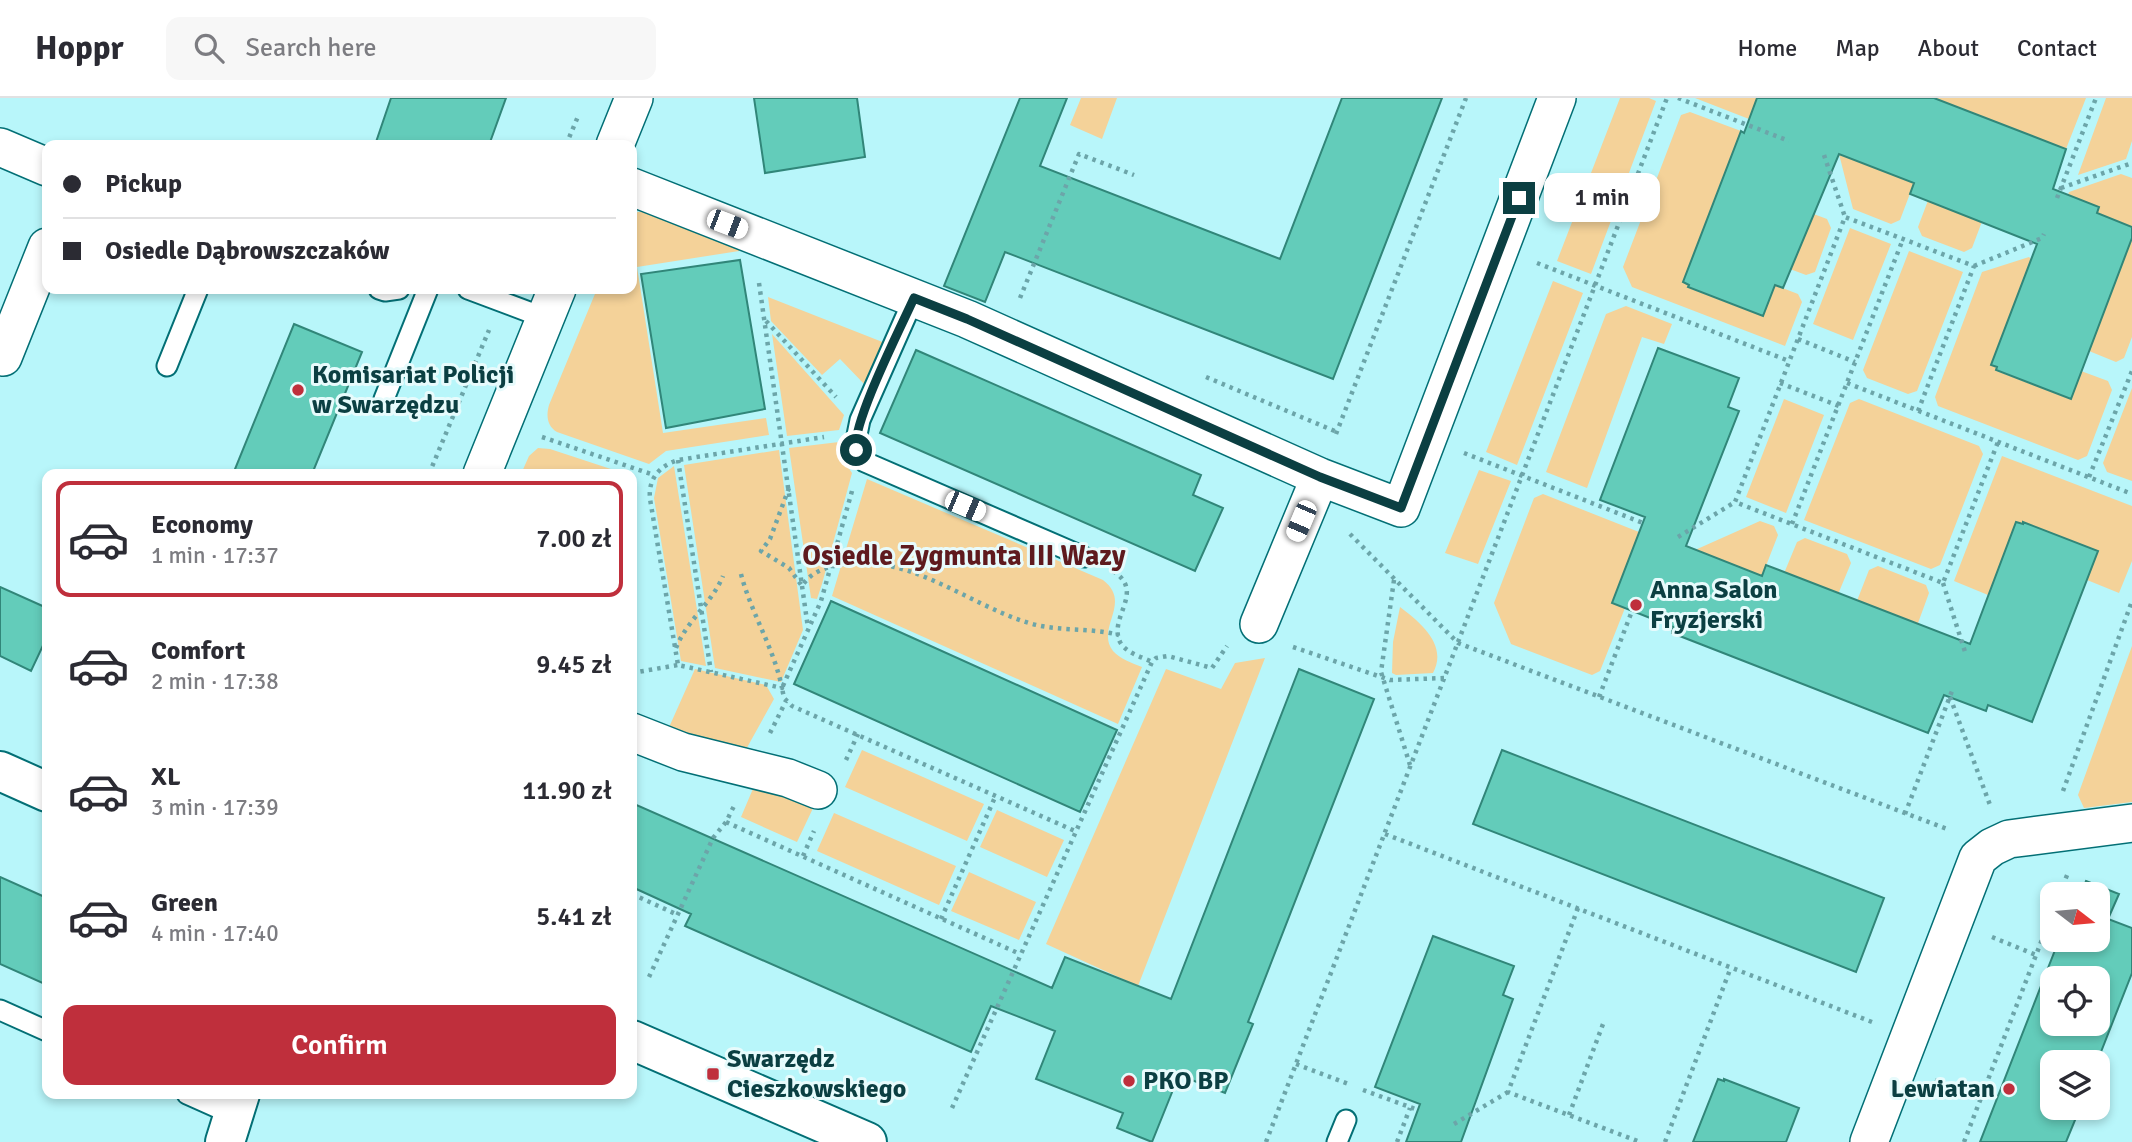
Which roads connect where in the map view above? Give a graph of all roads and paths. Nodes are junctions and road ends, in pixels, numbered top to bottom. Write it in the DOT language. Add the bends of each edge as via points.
graph roads {
  1 [pos="634,98"];
  2 [pos="1466,98"];
  3 [pos="1557,98"];
  4 [pos="1667,98"];
  5 [pos="1678,98"];
  6 [pos="2095,98"];
  7 [pos="581,110"];
  8 [pos="568,140"];
  9 [pos="617,140"];
  10 [pos="1789,141"];
  11 [pos="0,147"];
  12 [pos="1824,155"];
  13 [pos="2132,163"];
  14 [pos="42,165"];
  15 [pos="1135,175"];
  16 [pos="2061,188"];
  17 [pos="637,189"];
  18 [pos="2057,198"];
  19 [pos="1845,217"];
  20 [pos="2044,234"];
  21 [pos="761,238"];
  22 [pos="1903,239"];
  23 [pos="42,260"];
  24 [pos="1974,267"];
  25 [pos="1561,272"];
  26 [pos="1595,285"];
  27 [pos="196,294"];
  28 [pos="426,294"];
  29 [pos="481,294"];
  30 [pos="914,298"];
  31 [pos="1020,298"];
  32 [pos="501,302"];
  33 [pos="551,303"];
  34 [pos="765,319"];
  35 [pos="1798,339"];
  36 [pos="3,357"];
  37 [pos="1789,361"];
  38 [pos="1855,362"];
  39 [pos="167,366"];
  40 [pos="2132,371"];
  41 [pos="1198,373"];
  42 [pos="1780,383"];
  43 [pos="1847,383"];
  44 [pos="384,400"];
  45 [pos="1839,405"];
  46 [pos="1918,411"];
  47 [pos="864,412"];
  48 [pos="502,424"];
  49 [pos="1337,432"];
  50 [pos="1998,442"];
  51 [pos="783,444"];
  52 [pos="858,450"];
  53 [pos="678,460"];
  54 [pos="1489,463"];
  55 [pos="431,469"];
  56 [pos="484,469"];
  57 [pos="636,469"];
  58 [pos="637,469"];
  59 [pos="654,475"];
  60 [pos="1522,476"];
  61 [pos="2089,477"];
  62 [pos="1324,486"];
  63 [pos="789,488"];
  64 [pos="2132,494"];
  65 [pos="1735,502"];
  66 [pos="1643,523"];
  67 [pos="1792,524"];
  68 [pos="1678,537"];
  69 [pos="1084,557"];
  70 [pos="831,566"];
  71 [pos="741,574"];
  72 [pos="723,576"];
  73 [pos="1394,579"];
  74 [pos="1943,583"];
  75 [pos="802,586"];
  76 [pos="2131,605"];
  77 [pos="701,609"];
  78 [pos="1632,611"];
  79 [pos="808,630"];
  80 [pos="1246,630"];
  81 [pos="1119,635"];
  82 [pos="1458,643"];
  83 [pos="676,650"];
  84 [pos="1310,653"];
  85 [pos="1966,655"];
  86 [pos="1152,662"];
  87 [pos="678,665"];
  88 [pos="637,672"];
  89 [pos="711,672"];
  90 [pos="1382,678"];
  91 [pos="1444,678"];
  92 [pos="782,688"];
  93 [pos="1952,691"];
  94 [pos="1599,697"];
  95 [pos="1950,697"];
  96 [pos="637,734"];
  97 [pos="1410,766"];
  98 [pos="0,771"];
  99 [pos="42,790"];
  100 [pos="818,790"];
  101 [pos="996,795"];
  102 [pos="1905,814"];
  103 [pos="2132,823"];
  104 [pos="1075,831"];
  105 [pos="1385,834"];
  106 [pos="2048,834"];
  107 [pos="1998,844"];
  108 [pos="2070,869"];
  109 [pos="2064,882"];
  110 [pos="637,899"];
  111 [pos="1578,908"];
  112 [pos="678,915"];
  113 [pos="942,919"];
  114 [pos="2040,945"];
  115 [pos="1020,954"];
  116 [pos="1731,967"];
  117 [pos="649,977"];
  118 [pos="0,1010"];
  119 [pos="1603,1024"];
  120 [pos="42,1029"];
  121 [pos="1909,1036"];
  122 [pos="637,1042"];
  123 [pos="1508,1092"];
  124 [pos="197,1099"];
  125 [pos="952,1108"];
  126 [pos="1410,1108"];
  127 [pos="1569,1115"];
  128 [pos="233,1117"];
  129 [pos="1346,1120"];
  130 [pos="1454,1124"];
  131 [pos="867,1142"];
  132 [pos="1266,1142"];
  133 [pos="1337,1142"];
  134 [pos="1397,1142"];
  135 [pos="1640,1142"];
  136 [pos="1665,1142"];
  137 [pos="1869,1142"];
  138 [pos="1964,1142"];
  1 -- 9 [label="street"];
  2 -- 49 [label="path"];
  3 -- 62 [label="street" via="1401,508"];
  4 -- 26 [label="path"];
  5 -- 10 [label="path"];
  6 -- 16 [label="path"];
  7 -- 8 [label="path"];
  11 -- 14 [label="street"];
  12 -- 19 [label="path"];
  13 -- 16 [label="path"];
  15 -- 31 [label="path" via="1079,154"];
  16 -- 18 [label="path"];
  17 -- 21 [label="street"];
  19 -- 22 [label="path"];
  19 -- 35 [label="path"];
  20 -- 24 [label="path"];
  21 -- 30 [label="street"];
  21 -- 34 [label="path" via="756,262"];
  22 -- 24 [label="path"];
  22 -- 38 [label="path"];
  23 -- 36 [label="street"];
  24 -- 46 [label="path"];
  25 -- 26 [label="path"];
  26 -- 37 [label="path"];
  26 -- 60 [label="path"];
  27 -- 39 [label="lane"];
  28 -- 44 [label="lane"];
  29 -- 32 [label="lane"];
  30 -- 47 [label="lane"];
  30 -- 62 [label="street"];
  32 -- 33 [label="lane"];
  32 -- 55 [label="path"];
  33 -- 48 [label="street"];
  34 -- 47 [label="path" via="840,401"];
  34 -- 51 [label="path"];
  35 -- 37 [label="path"];
  35 -- 38 [label="path"];
  37 -- 42 [label="path"];
  38 -- 43 [label="path"];
  40 -- 61 [label="path"];
  41 -- 49 [label="path"];
  42 -- 45 [label="path"];
  42 -- 65 [label="path"];
  43 -- 45 [label="path"];
  43 -- 46 [label="path"];
  45 -- 67 [label="path"];
  46 -- 50 [label="path"];
  47 -- 52 [label="lane"];
  48 -- 56 [label="street"];
  48 -- 57 [label="path"];
  49 -- 62 [label="path"];
  50 -- 61 [label="path"];
  50 -- 74 [label="path"];
  51 -- 52 [label="path" via="837,436"];
  51 -- 53 [label="path"];
  51 -- 63 [label="path"];
  52 -- 69 [label="lane"];
  52 -- 70 [label="path"];
  53 -- 59 [label="path"];
  53 -- 77 [label="path"];
  54 -- 60 [label="path"];
  58 -- 59 [label="path"];
  59 -- 83 [label="path" via="650,499"];
  60 -- 66 [label="path"];
  60 -- 82 [label="path"];
  61 -- 64 [label="path"];
  62 -- 73 [label="path"];
  62 -- 80 [label="street"];
  63 -- 75 [label="path"];
  63 -- 75 [label="path" via="761,551 789,568"];
  65 -- 67 [label="path"];
  65 -- 68 [label="path"];
  67 -- 74 [label="path"];
  69 -- 81 [label="path" via="1120,576 1126,586"];
  70 -- 75 [label="path" via="813,574"];
  70 -- 79 [label="path"];
  70 -- 81 [label="path" via="886,565 927,577 1028,623"];
  71 -- 92 [label="path"];
  72 -- 77 [label="path"];
  73 -- 82 [label="path"];
  73 -- 90 [label="path"];
  74 -- 85 [label="path"];
  75 -- 79 [label="path"];
  76 -- 106 [label="path"];
  77 -- 83 [label="path"];
  77 -- 89 [label="path"];
  78 -- 94 [label="path"];
  79 -- 92 [label="path"];
  80 -- 86 [label="path" via="1212,668 1165,656"];
  81 -- 86 [label="path" via="1129,651"];
  82 -- 91 [label="path"];
  82 -- 94 [label="path"];
  83 -- 87 [label="path"];
  84 -- 90 [label="path"];
  86 -- 104 [label="path"];
  87 -- 88 [label="path"];
  87 -- 89 [label="path"];
  89 -- 92 [label="path"];
  90 -- 91 [label="path"];
  90 -- 97 [label="path"];
  91 -- 97 [label="path"];
  92 -- 101 [label="path" via="792,706"];
  93 -- 95 [label="path"];
  94 -- 102 [label="path"];
  95 -- 102 [label="path"];
  95 -- 107 [label="path" via="1991,808"];
  96 -- 100 [label="street" via="683,752"];
  97 -- 105 [label="path"];
  98 -- 99 [label="street"];
  101 -- 104 [label="path"];
  101 -- 113 [label="path"];
  102 -- 107 [label="path"];
  103 -- 106 [label="street"];
  104 -- 115 [label="path"];
  105 -- 111 [label="path"];
  105 -- 132 [label="path"];
  106 -- 107 [label="street"];
  107 -- 121 [label="street" via="1978,858 1970,872"];
  108 -- 109 [label="path"];
  110 -- 112 [label="path"];
  111 -- 116 [label="path"];
  111 -- 123 [label="path"];
  112 -- 113 [label="path" via="713,838 726,822"];
  112 -- 117 [label="path"];
  113 -- 115 [label="path"];
  114 -- 138 [label="path"];
  115 -- 125 [label="path"];
  116 -- 121 [label="path"];
  116 -- 136 [label="path"];
  118 -- 120 [label="lane"];
  119 -- 127 [label="path"];
  121 -- 137 [label="street"];
  122 -- 131 [label="street"];
  123 -- 127 [label="path"];
  123 -- 130 [label="path"];
  124 -- 128 [label="lane"];
  126 -- 134 [label="path"];
  127 -- 135 [label="path"];
  129 -- 133 [label="lane"];
}
